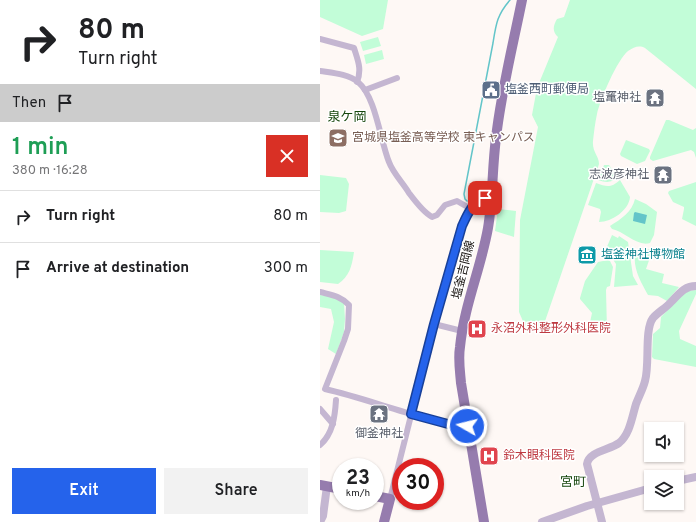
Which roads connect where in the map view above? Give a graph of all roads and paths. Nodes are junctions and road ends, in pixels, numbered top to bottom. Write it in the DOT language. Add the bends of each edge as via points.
graph roads {
  1 [pos="522,0"];
  2 [pos="320,39"];
  3 [pos="320,71"];
  4 [pos="397,78"];
  5 [pos="358,82"];
  6 [pos="365,90"];
  7 [pos="491,198"];
  8 [pos="471,209"];
  9 [pos="696,286"];
  10 [pos="320,292"];
  11 [pos="434,324"];
  12 [pos="462,331"];
  13 [pos="323,388"];
  14 [pos="336,400"];
  15 [pos="320,409"];
  16 [pos="411,414"];
  17 [pos="333,424"];
  18 [pos="467,426"];
  19 [pos="320,445"];
  20 [pos="696,477"];
  21 [pos="684,480"];
  22 [pos="324,486"];
  23 [pos="644,490"];
  24 [pos="384,498"];
  25 [pos="390,499"];
  26 [pos="598,504"];
  27 [pos="320,522"];
  28 [pos="384,522"];
  29 [pos="484,522"];
  30 [pos="542,522"];
  31 [pos="602,522"];
  1 -- 7 [label="main road, 塩釜吉岡線" via="496,137"];
  2 -- 5 [label="street" via="354,48 360,67"];
  3 -- 5 [label="street" via="346,76"];
  4 -- 6 [label="street"];
  5 -- 6 [label="street"];
  6 -- 8 [label="street" via="389,163 412,197 432,217 446,205 458,200"];
  7 -- 8 [label="street" via="480,199"];
  7 -- 12 [label="main road, 塩釜吉岡線" via="483,254"];
  8 -- 11 [label="street" via="462,226"];
  9 -- 26 [label="street" via="685,288 678,293 653,318 648,332 645,381 627,432 618,444 588,460"];
  10 -- 13 [label="street" via="337,296 349,305 348,329 344,342"];
  11 -- 12 [label="street"];
  11 -- 16 [label="street"];
  12 -- 18 [label="main road, 塩釜吉岡線" via="459,363"];
  13 -- 16 [label="street"];
  14 -- 17 [label="street"];
  15 -- 17 [label="street"];
  16 -- 18 [label="street" via="448,424"];
  16 -- 25 [label="street"];
  17 -- 19 [label="street"];
  18 -- 29 [label="main road, 塩釜吉岡線"];
  20 -- 21 [label="street"];
  22 -- 27 [label="street" via="323,516"];
  23 -- 26 [label="street"];
  24 -- 25 [label="main road"];
  25 -- 28 [label="main road"];
  26 -- 30 [label="street"];
  26 -- 31 [label="street"];
}
